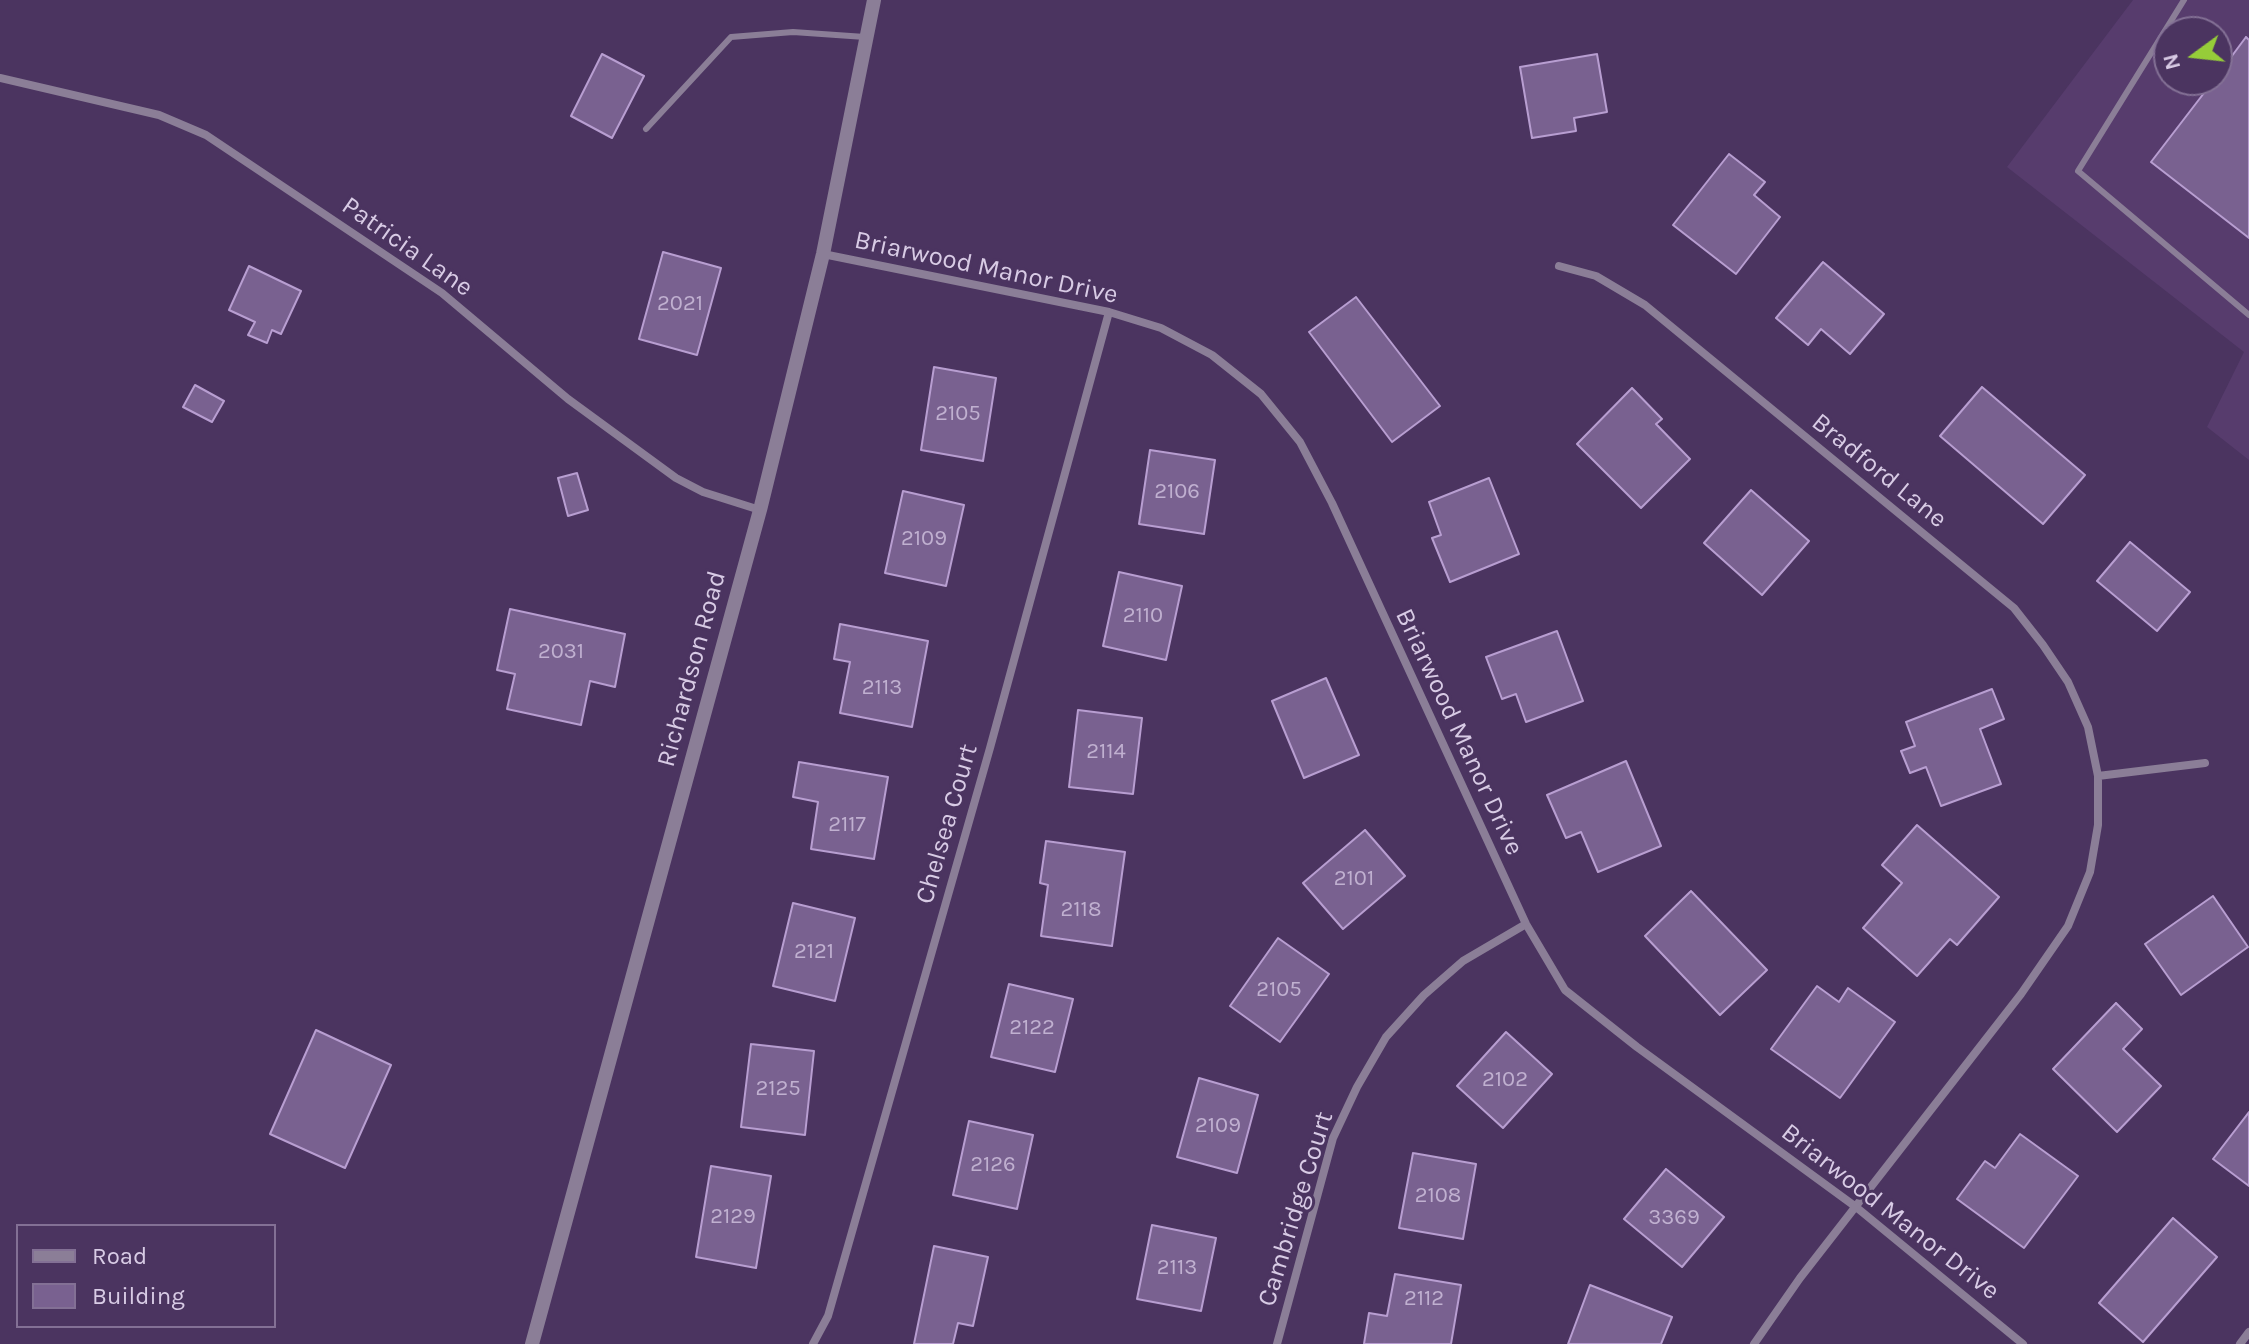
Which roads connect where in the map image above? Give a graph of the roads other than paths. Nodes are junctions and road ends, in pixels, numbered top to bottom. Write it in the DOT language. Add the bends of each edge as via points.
graph roads {
  1 [pos="874,0"];
  2 [pos="2184,0"];
  3 [pos="867,38"];
  4 [pos="0,78"];
  5 [pos="646,129"];
  6 [pos="823,254"];
  7 [pos="1559,266"];
  8 [pos="1109,312"];
  9 [pos="2249,315"];
  10 [pos="760,510"];
  11 [pos="2205,763"];
  12 [pos="2098,776"];
  13 [pos="1526,924"];
  14 [pos="1856,1207"];
  15 [pos="2249,1332"];
  16 [pos="532,1344"];
  17 [pos="813,1344"];
  18 [pos="1277,1344"];
  19 [pos="1754,1344"];
  20 [pos="2023,1344"];
  21 [pos="2240,1344"];
  1 -- 3 [label="street, Richardson Road"];
  2 -- 9 [label="lane" via="2078,171"];
  3 -- 5 [label="lane" via="793,32 731,37"];
  3 -- 6 [label="street, Richardson Road"];
  4 -- 10 [label="street, Patricia Lane" via="159,115 206,135 442,293 568,399 676,478"];
  6 -- 8 [label="street, Briarwood Manor Drive"];
  6 -- 10 [label="street, Richardson Road"];
  7 -- 12 [label="street, Bradford Lane" via="1596,276 1645,305 2014,608 2068,682 2088,727"];
  8 -- 13 [label="street, Briarwood Manor Drive" via="1161,328 1212,355 1261,394 1300,442"];
  8 -- 17 [label="street, Chelsea Court" via="828,1316"];
  10 -- 16 [label="street, Richardson Road"];
  11 -- 12 [label="street"];
  12 -- 14 [label="street, Bradford Lane" via="2098,825 2090,872 2068,926"];
  13 -- 14 [label="street, Briarwood Manor Drive" via="1565,990"];
  13 -- 18 [label="street, Cambridge Court" via="1463,961 1386,1037 1333,1138"];
  14 -- 19 [label="street, Bradford Lane"];
  14 -- 20 [label="street, Briarwood Manor Drive"];
  15 -- 21 [label="street"];
}
